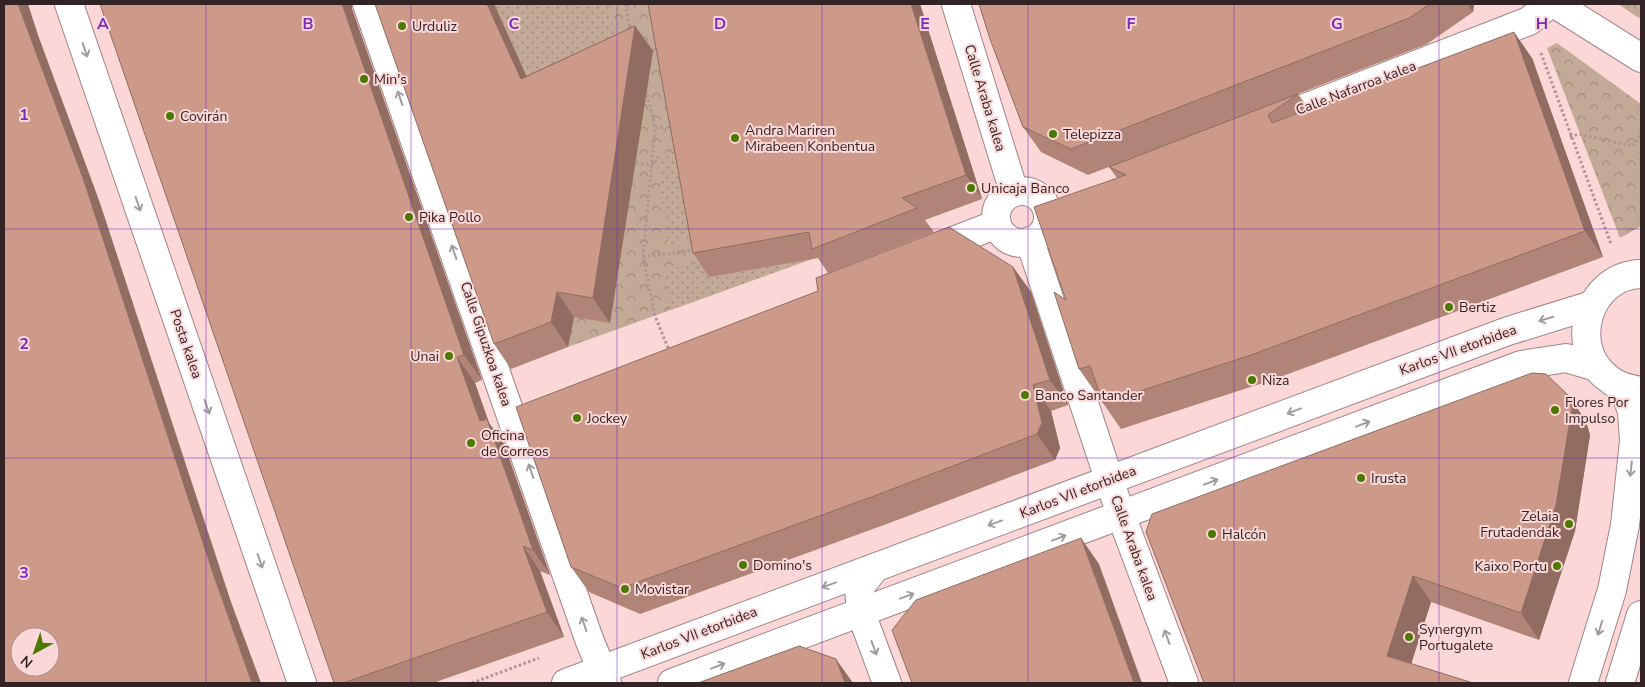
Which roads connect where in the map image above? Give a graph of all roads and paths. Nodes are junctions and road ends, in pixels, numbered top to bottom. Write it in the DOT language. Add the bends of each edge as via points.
graph roads {
  1 [pos="69,4"];
  2 [pos="367,4"];
  3 [pos="625,4"];
  4 [pos="956,4"];
  5 [pos="1548,4"];
  6 [pos="1555,4"];
  7 [pos="632,32"];
  8 [pos="1636,52"];
  9 [pos="1544,61"];
  10 [pos="643,80"];
  11 [pos="663,127"];
  12 [pos="655,128"];
  13 [pos="1251,129"];
  14 [pos="1641,134"];
  15 [pos="1570,137"];
  16 [pos="636,163"];
  17 [pos="652,166"];
  18 [pos="1014,192"];
  19 [pos="1074,198"];
  20 [pos="1046,208"];
  21 [pos="997,224"];
  22 [pos="1030,241"];
  23 [pos="704,249"];
  24 [pos="1613,250"];
  25 [pos="643,257"];
  26 [pos="906,260"];
  27 [pos="1639,273"];
  28 [pos="1592,305"];
  29 [pos="669,351"];
  30 [pos="1597,367"];
  31 [pos="1632,389"];
  32 [pos="1110,480"];
  33 [pos="1121,515"];
  34 [pos="875,568"];
  35 [pos="861,613"];
  36 [pos="1641,616"];
  37 [pos="542,657"];
  38 [pos="605,676"];
  39 [pos="302,683"];
  40 [pos="472,683"];
  41 [pos="566,683"];
  42 [pos="672,683"];
  43 [pos="887,683"];
  44 [pos="1184,683"];
  45 [pos="1582,683"];
  46 [pos="1620,683"];
  1 -- 39 [label="street, Posta kalea, one-way"];
  38 -- 2 [label="street, Calle Gipuzkoa kalea, one-way"];
  3 -- 7 [label="path"];
  4 -- 18 [label="street, Calle Araba kalea"];
  5 -- 13 [label="street, Calle Nafarroa kalea" via="1529,21"];
  6 -- 8 [label="street"];
  9 -- 15 [label="path"];
  10 -- 12 [label="path"];
  11 -- 12 [label="path"];
  12 -- 17 [label="path"];
  14 -- 15 [label="path" via="1633,146 1580,134"];
  15 -- 24 [label="path"];
  16 -- 17 [label="path"];
  17 -- 25 [label="path"];
  18 -- 20 [label="street" via="1024,190 1032,193"];
  18 -- 21 [label="street" via="1001,200 997,208"];
  19 -- 20 [label="street"];
  20 -- 22 [label="street" via="1044,230"];
  21 -- 22 [label="street" via="1006,238 1014,242"];
  21 -- 26 [label="street"];
  22 -- 32 [label="street, Calle Araba kalea"];
  23 -- 25 [label="path"];
  25 -- 29 [label="path" via="655,316"];
  27 -- 28 [label="street" via="1610,284"];
  28 -- 30 [label="street" via="1585,337"];
  28 -- 32 [label="street, Karlos VII etorbidea, one-way" via="1508,330"];
  30 -- 31 [label="street" via="1608,379"];
  33 -- 30 [label="street, one-way" via="1522,365 1566,358"];
  31 -- 45 [label="street, one-way" via="1634,441 1625,525 1612,590"];
  32 -- 33 [label="street, Calle Araba kalea"];
  32 -- 34 [label="street, Karlos VII etorbidea, one-way"];
  35 -- 33 [label="street, one-way"];
  44 -- 33 [label="street, Calle Araba kalea, one-way"];
  34 -- 35 [label="street" via="859,588"];
  34 -- 38 [label="street, Karlos VII etorbidea, one-way"];
  42 -- 35 [label="street, one-way"];
  35 -- 43 [label="street, one-way"];
  36 -- 46 [label="street"];
  37 -- 40 [label="path"];
  38 -- 41 [label="street, Karlos VII etorbidea"];
}
